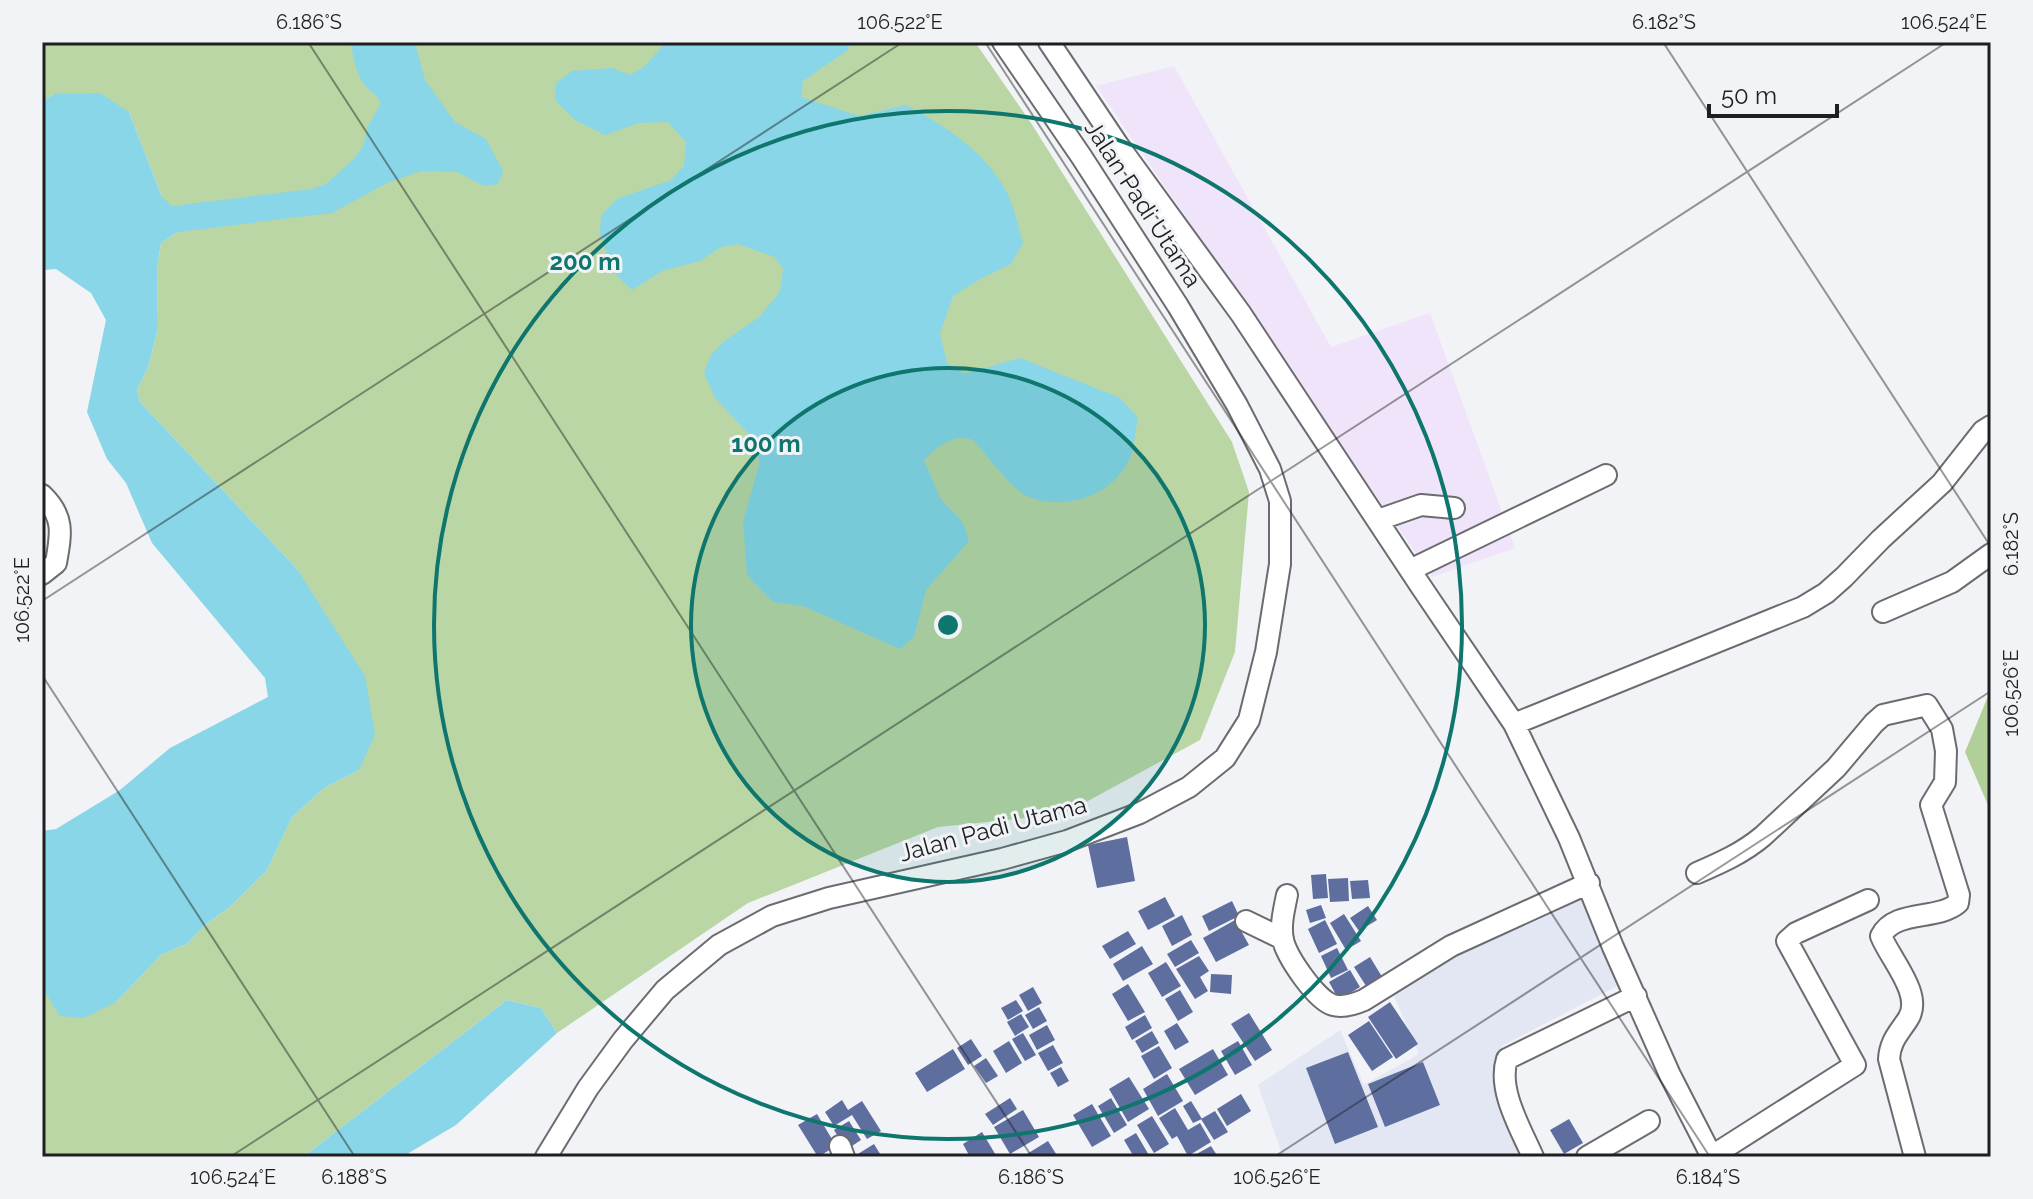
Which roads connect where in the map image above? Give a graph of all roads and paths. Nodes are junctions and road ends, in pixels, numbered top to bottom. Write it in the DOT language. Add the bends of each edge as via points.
graph roads {
  1 [pos="1003,42"];
  2 [pos="1049,42"];
  3 [pos="1991,426"];
  4 [pos="1606,475"];
  5 [pos="42,495"];
  6 [pos="1454,508"];
  7 [pos="1378,520"];
  8 [pos="1991,554"];
  9 [pos="1410,570"];
  10 [pos="42,574"];
  11 [pos="1883,612"];
  12 [pos="1514,724"];
  13 [pos="1697,873"];
  14 [pos="1589,883"];
  15 [pos="1287,895"];
  16 [pos="1868,900"];
  17 [pos="1246,921"];
  18 [pos="1283,939"];
  19 [pos="1636,996"];
  20 [pos="1893,1040"];
  21 [pos="1855,1065"];
  22 [pos="1649,1121"];
  23 [pos="1712,1156"];
  24 [pos="546,1157"];
  25 [pos="1533,1157"];
  26 [pos="1587,1157"];
  27 [pos="1915,1157"];
  1 -- 24 [label="street, Jalan Padi Utama" via="1178,306 1270,469 1280,501 1280,564 1249,720 1225,758 1189,787 1140,813 1002,859 829,898 772,916 719,945 665,990 623,1040"];
  2 -- 7 [label="street"];
  3 -- 12 [label="street" via="1942,483 1826,593 1803,607"];
  4 -- 9 [label="street"];
  5 -- 10 [label="street" via="53,505 62,531 56,563"];
  6 -- 7 [label="street" via="1421,505"];
  7 -- 9 [label="street"];
  8 -- 11 [label="street" via="1952,582"];
  9 -- 12 [label="street"];
  12 -- 14 [label="street"];
  13 -- 20 [label="street" via="1756,842 1836,768 1883,715 1927,705 1942,729 1946,751 1945,782 1931,805 1959,895 1958,903 1948,909 1889,925 1881,936 1914,1004"];
  14 -- 18 [label="street" via="1451,946 1352,1005 1331,1005 1321,996 1289,957"];
  14 -- 19 [label="street"];
  15 -- 18 [label="street"];
  16 -- 21 [label="street" via="1787,941"];
  17 -- 18 [label="street"];
  19 -- 23 [label="street"];
  19 -- 25 [label="street" via="1507,1059 1505,1090"];
  20 -- 21 [label="street"];
  20 -- 27 [label="street" via="1889,1059"];
  21 -- 23 [label="street"];
  22 -- 26 [label="street"];
}
